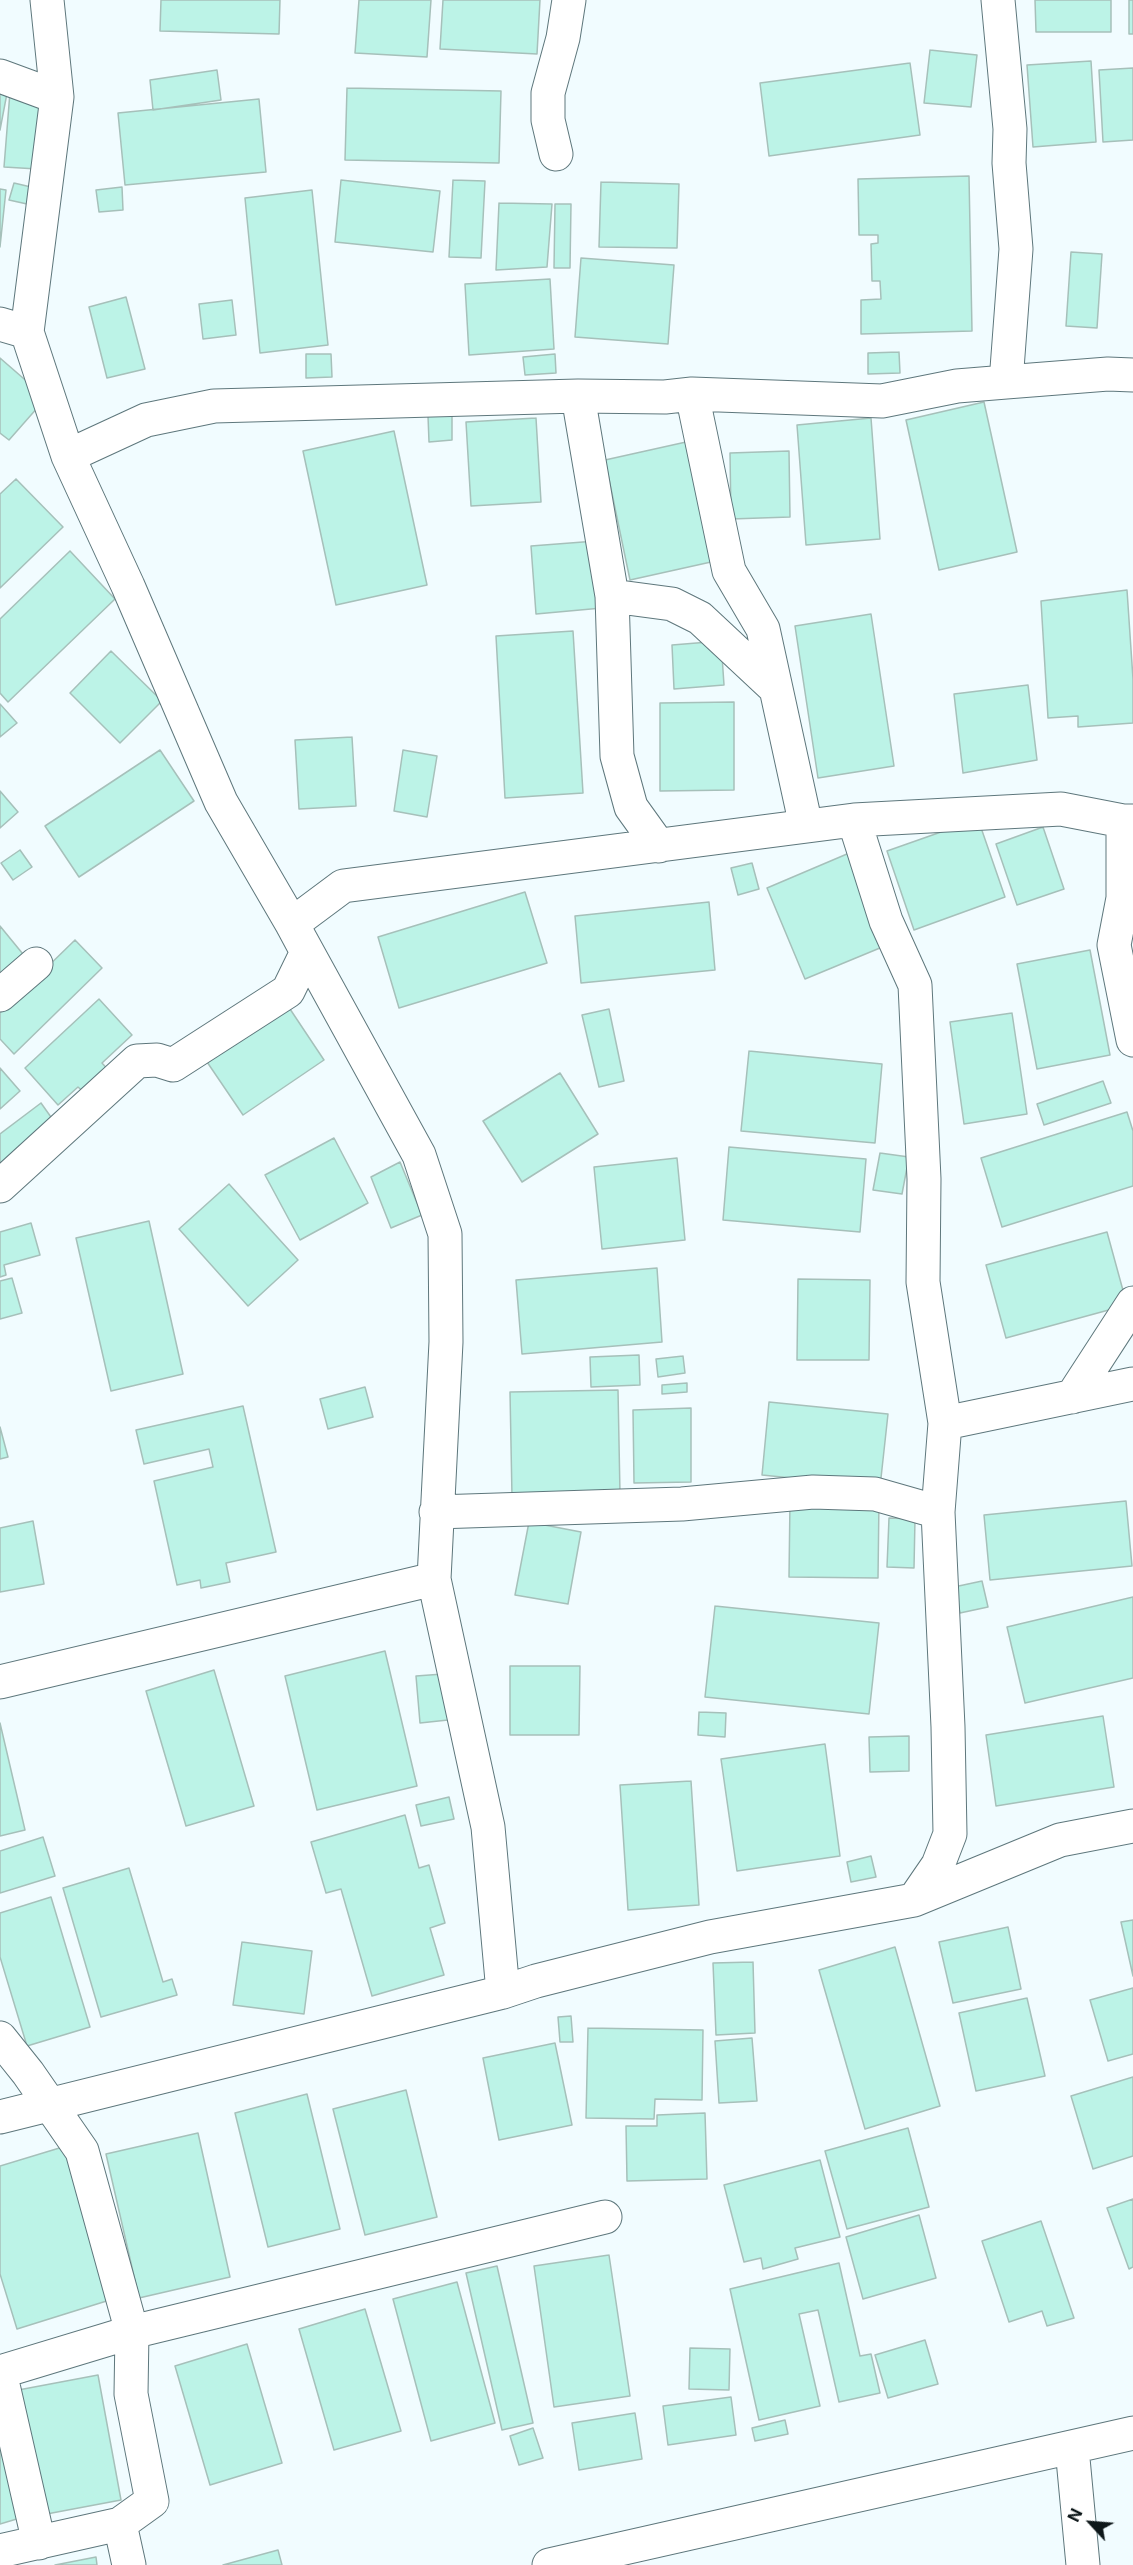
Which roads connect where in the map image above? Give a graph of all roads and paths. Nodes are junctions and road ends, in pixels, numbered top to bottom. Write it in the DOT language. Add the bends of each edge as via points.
graph roads {
  1 [pos="47,0"];
  2 [pos="569,0"];
  3 [pos="998,0"];
  4 [pos="0,76"];
  5 [pos="57,97"];
  6 [pos="556,154"];
  7 [pos="13,328"];
  8 [pos="1133,375"];
  9 [pos="1006,382"];
  10 [pos="692,394"];
  11 [pos="578,396"];
  12 [pos="68,456"];
  13 [pos="612,596"];
  14 [pos="776,689"];
  15 [pos="854,820"];
  16 [pos="1128,821"];
  17 [pos="806,826"];
  18 [pos="659,846"];
  19 [pos="292,924"];
  20 [pos="36,964"];
  21 [pos="0,995"];
  22 [pos="1133,1040"];
  23 [pos="0,1186"];
  24 [pos="1133,1304"];
  25 [pos="1133,1384"];
  26 [pos="1072,1397"];
  27 [pos="945,1423"];
  28 [pos="436,1512"];
  29 [pos="938,1512"];
  30 [pos="434,1579"];
  31 [pos="0,1682"];
  32 [pos="1133,1826"];
  33 [pos="914,1900"];
  34 [pos="503,1992"];
  35 [pos="0,2038"];
  36 [pos="50,2103"];
  37 [pos="0,2117"];
  38 [pos="605,2217"];
  39 [pos="132,2332"];
  40 [pos="0,2372"];
  41 [pos="1133,2433"];
  42 [pos="1072,2448"];
  43 [pos="120,2524"];
  44 [pos="39,2542"];
  45 [pos="0,2551"];
  46 [pos="610,2559"];
  47 [pos="129,2565"];
  48 [pos="549,2565"];
  49 [pos="1083,2565"];
  1 -- 5 [label="street"];
  2 -- 6 [label="street" via="549,93 548,120"];
  3 -- 9 [label="street" via="1016,249"];
  4 -- 5 [label="street"];
  5 -- 7 [label="street"];
  7 -- 12 [label="street"];
  8 -- 9 [label="street"];
  9 -- 10 [label="street" via="957,386 882,401"];
  10 -- 11 [label="street"];
  10 -- 14 [label="street" via="729,571 763,629"];
  11 -- 12 [label="street" via="214,406 147,420"];
  11 -- 13 [label="street"];
  12 -- 19 [label="street" via="221,802"];
  13 -- 14 [label="street" via="672,604 700,618"];
  13 -- 18 [label="street" via="617,756 631,807"];
  14 -- 17 [label="street"];
  15 -- 16 [label="street" via="1061,809"];
  15 -- 17 [label="street"];
  15 -- 27 [label="street" via="886,921 915,985 924,1179 923,1282"];
  16 -- 22 [label="street" via="1123,898 1114,945"];
  17 -- 18 [label="street"];
  18 -- 19 [label="street" via="343,886"];
  19 -- 23 [label="street" via="307,952 288,991 173,1065 157,1060 137,1061"];
  19 -- 28 [label="street" via="419,1155 445,1234 446,1342"];
  20 -- 21 [label="street"];
  24 -- 26 [label="street"];
  25 -- 26 [label="street"];
  26 -- 27 [label="street"];
  27 -- 29 [label="street"];
  28 -- 29 [label="street" via="682,1504 813,1491 875,1494"];
  28 -- 30 [label="street"];
  29 -- 33 [label="street" via="950,1834 938,1865"];
  30 -- 31 [label="street"];
  30 -- 34 [label="street" via="489,1827"];
  32 -- 33 [label="street" via="1060,1840"];
  33 -- 34 [label="street" via="710,1937"];
  34 -- 36 [label="street"];
  35 -- 36 [label="street"];
  36 -- 37 [label="street"];
  36 -- 39 [label="street" via="82,2151"];
  38 -- 39 [label="street"];
  39 -- 40 [label="street"];
  39 -- 43 [label="street" via="132,2394 152,2501"];
  40 -- 44 [label="street"];
  41 -- 42 [label="street"];
  42 -- 46 [label="street"];
  42 -- 49 [label="street"];
  43 -- 44 [label="street"];
  43 -- 47 [label="street"];
  44 -- 45 [label="street"];
  46 -- 48 [label="street"];
}
